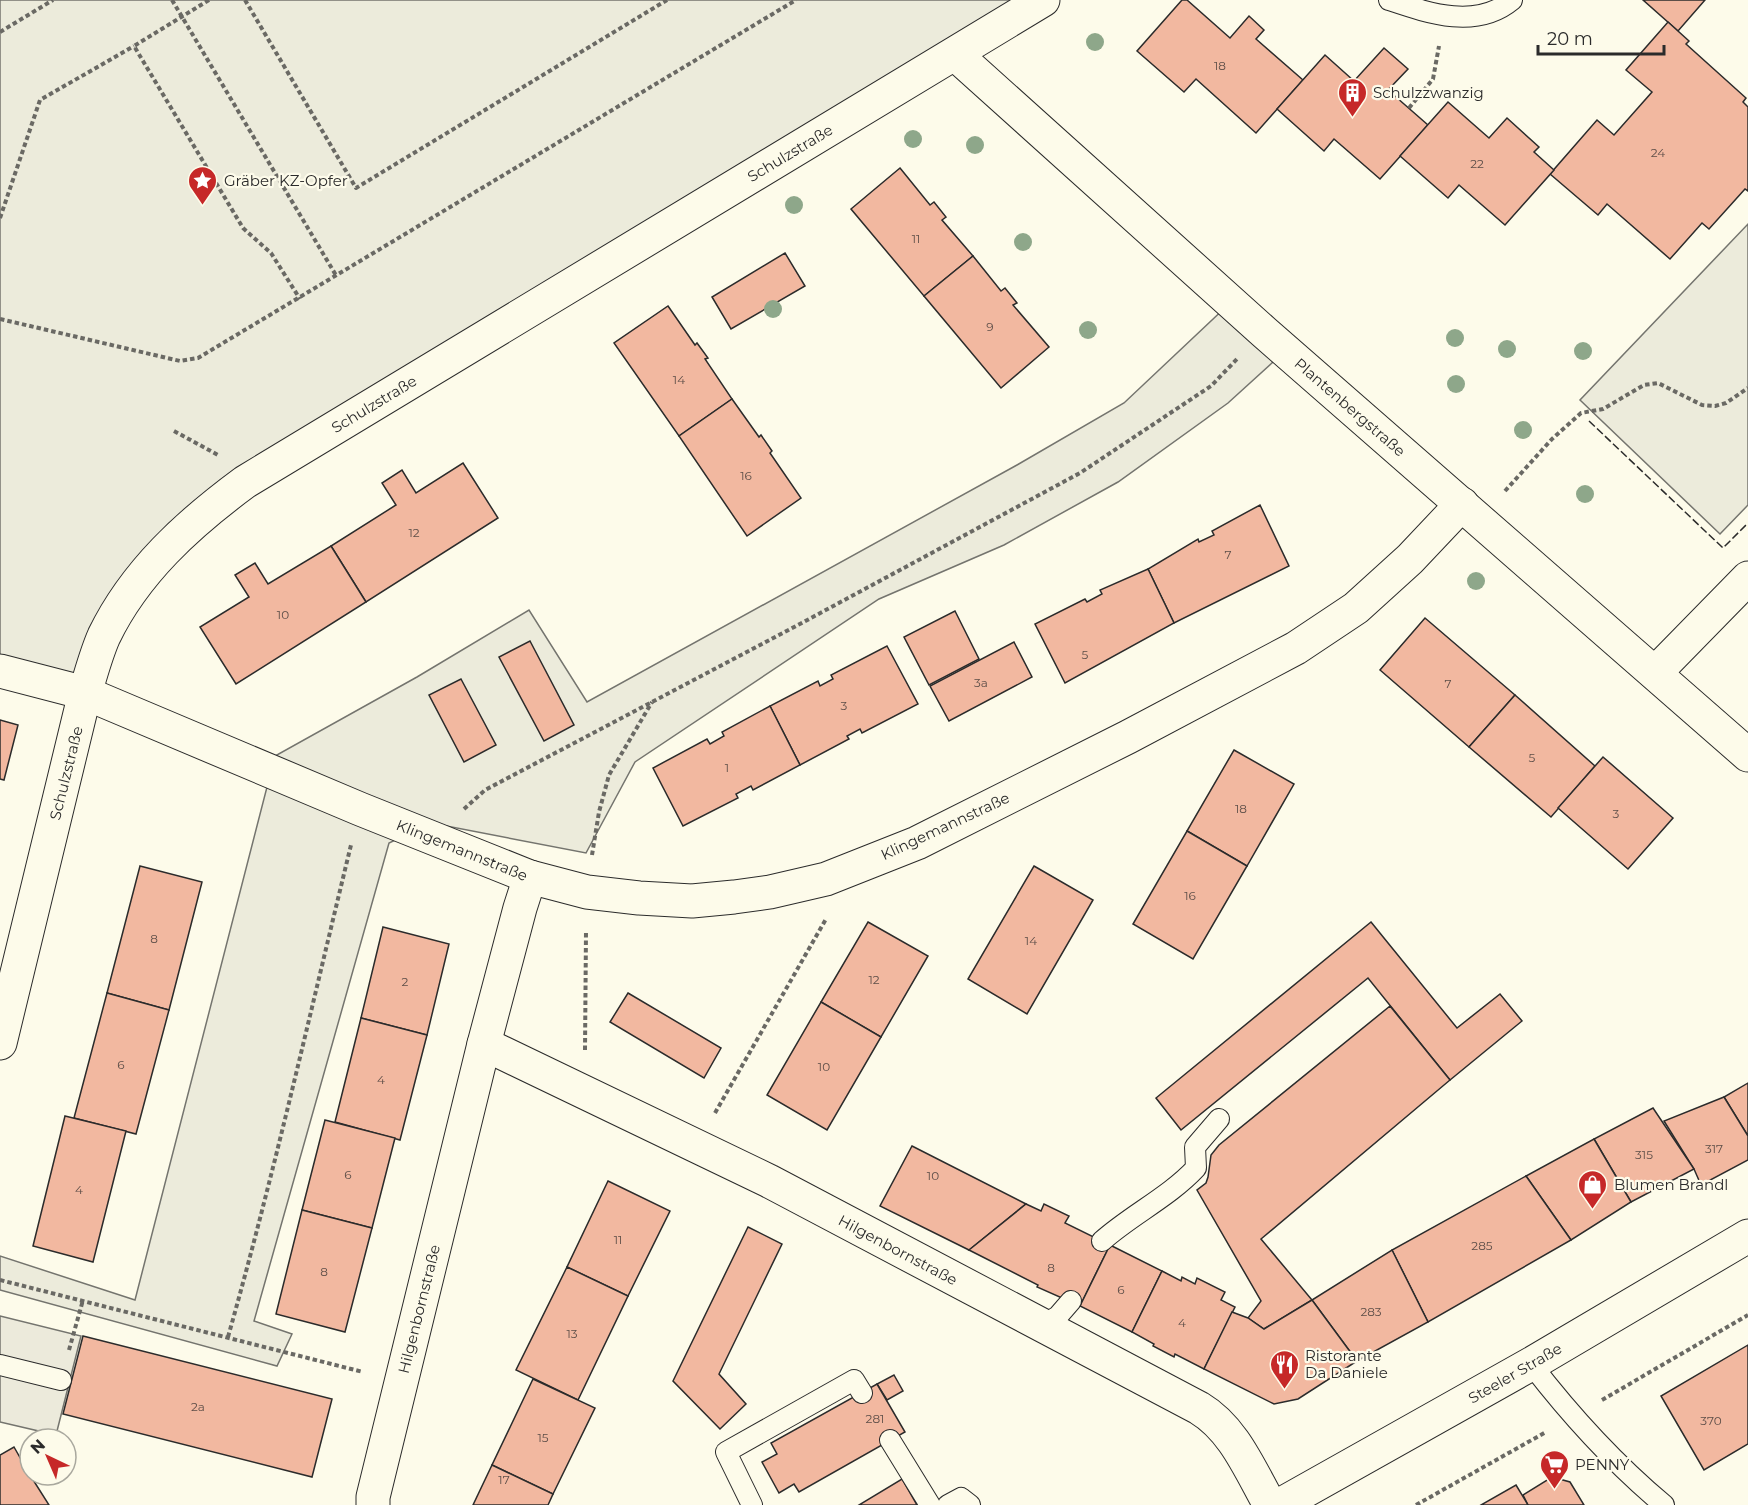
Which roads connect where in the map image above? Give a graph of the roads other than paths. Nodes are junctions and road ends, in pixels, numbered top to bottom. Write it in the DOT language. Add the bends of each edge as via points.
graph roads {
  1 [pos="1043,0"];
  2 [pos="1389,0"];
  3 [pos="1512,0"];
  4 [pos="955,54"];
  5 [pos="1471,512"];
  6 [pos="1748,578"];
  7 [pos="0,671"];
  8 [pos="1655,673"];
  9 [pos="85,693"];
  10 [pos="1748,755"];
  11 [pos="530,877"];
  12 [pos="0,1043"];
  13 [pos="484,1044"];
  14 [pos="1219,1119"];
  15 [pos="1748,1236"];
  16 [pos="1102,1241"];
  17 [pos="1071,1302"];
  18 [pos="1042,1326"];
  19 [pos="1531,1364"];
  20 [pos="0,1365"];
  21 [pos="61,1380"];
  22 [pos="862,1393"];
  23 [pos="890,1440"];
  24 [pos="373,1505"];
  25 [pos="752,1505"];
  26 [pos="930,1505"];
  27 [pos="948,1505"];
  28 [pos="970,1505"];
  29 [pos="1270,1505"];
  30 [pos="1280,1505"];
  31 [pos="1664,1505"];
  1 -- 4 [label="street, Schulzstraße"];
  2 -- 3 [label="lane" via="1445,16 1476,17"];
  4 -- 5 [label="street, Plantenbergstraße"];
  4 -- 9 [label="street, Schulzstraße" via="245,482 208,509 168,546 132,589 104,637"];
  5 -- 8 [label="street, Plantenbergstraße"];
  5 -- 11 [label="street, Klingemannstraße" via="1410,559 1356,608 1314,637 1128,737 917,843 826,879 770,892 692,901 587,892"];
  6 -- 8 [label="street"];
  7 -- 9 [label="street, Klingemannstraße"];
  8 -- 10 [label="street, Plantenbergstraße"];
  9 -- 11 [label="street, Klingemannstraße"];
  9 -- 12 [label="street, Schulzstraße"];
  11 -- 13 [label="street, Hilgenbornstraße"];
  13 -- 18 [label="street, Hilgenbornstraße" via="769,1181"];
  13 -- 24 [label="street, Hilgenbornstraße"];
  14 -- 16 [label="lane" via="1195,1147 1196,1168 1185,1180"];
  15 -- 19 [label="street, Steeler Straße"];
  17 -- 18 [label="lane"];
  18 -- 29 [label="street, Hilgenbornstraße" via="1212,1416 1233,1441"];
  19 -- 30 [label="street, Steeler Straße"];
  19 -- 31 [label="lane" via="1572,1417"];
  20 -- 21 [label="lane"];
  22 -- 25 [label="lane" via="854,1380 726,1452"];
  23 -- 26 [label="lane"];
  27 -- 28 [label="lane" via="961,1498"];
}
